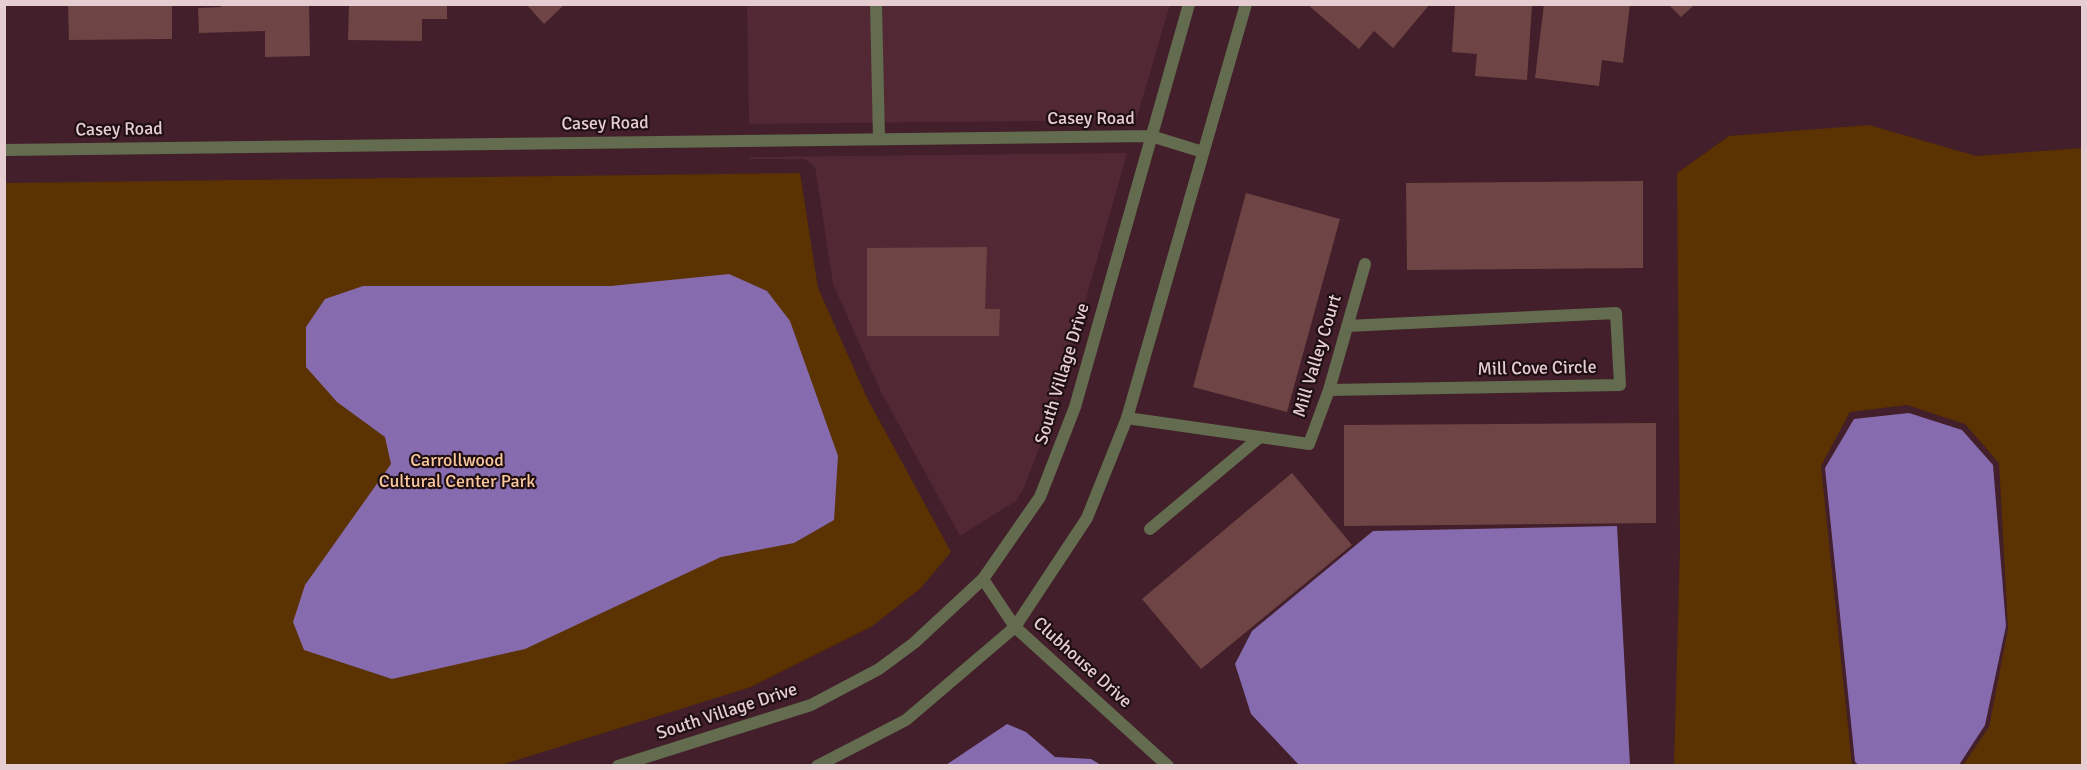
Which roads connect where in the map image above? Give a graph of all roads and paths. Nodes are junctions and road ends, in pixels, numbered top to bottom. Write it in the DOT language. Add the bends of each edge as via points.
graph roads {
  1 [pos="876,4"];
  2 [pos="1189,4"];
  3 [pos="1246,4"];
  4 [pos="1150,136"];
  5 [pos="879,139"];
  6 [pos="4,150"];
  7 [pos="1203,152"];
  8 [pos="1365,264"];
  9 [pos="1347,326"];
  10 [pos="1329,390"];
  11 [pos="1127,418"];
  12 [pos="1260,437"];
  13 [pos="1150,530"];
  14 [pos="983,579"];
  15 [pos="1015,627"];
  16 [pos="618,765"];
  17 [pos="817,765"];
  18 [pos="1168,765"];
  1 -- 5 [label="street"];
  2 -- 4 [label="street, South Village Drive"];
  3 -- 7 [label="street"];
  4 -- 5 [label="street, Casey Road"];
  4 -- 7 [label="street, Casey Road"];
  4 -- 14 [label="street, South Village Drive" via="1075,407 1040,497"];
  5 -- 6 [label="street, Casey Road"];
  7 -- 11 [label="street"];
  8 -- 9 [label="street, Mill Valley Court"];
  9 -- 10 [label="street, Mill Valley Court"];
  9 -- 10 [label="street, Mill Cove Circle" via="1616,313 1620,385"];
  10 -- 12 [label="street, Mill Valley Court" via="1309,444"];
  11 -- 12 [label="street, Mill Valley Court"];
  11 -- 15 [label="street" via="1087,518"];
  12 -- 13 [label="street"];
  14 -- 15 [label="street, Clubhouse Drive"];
  14 -- 16 [label="street, South Village Drive" via="888,663 811,705"];
  15 -- 17 [label="street" via="906,720"];
  15 -- 18 [label="street, Clubhouse Drive"];
}
